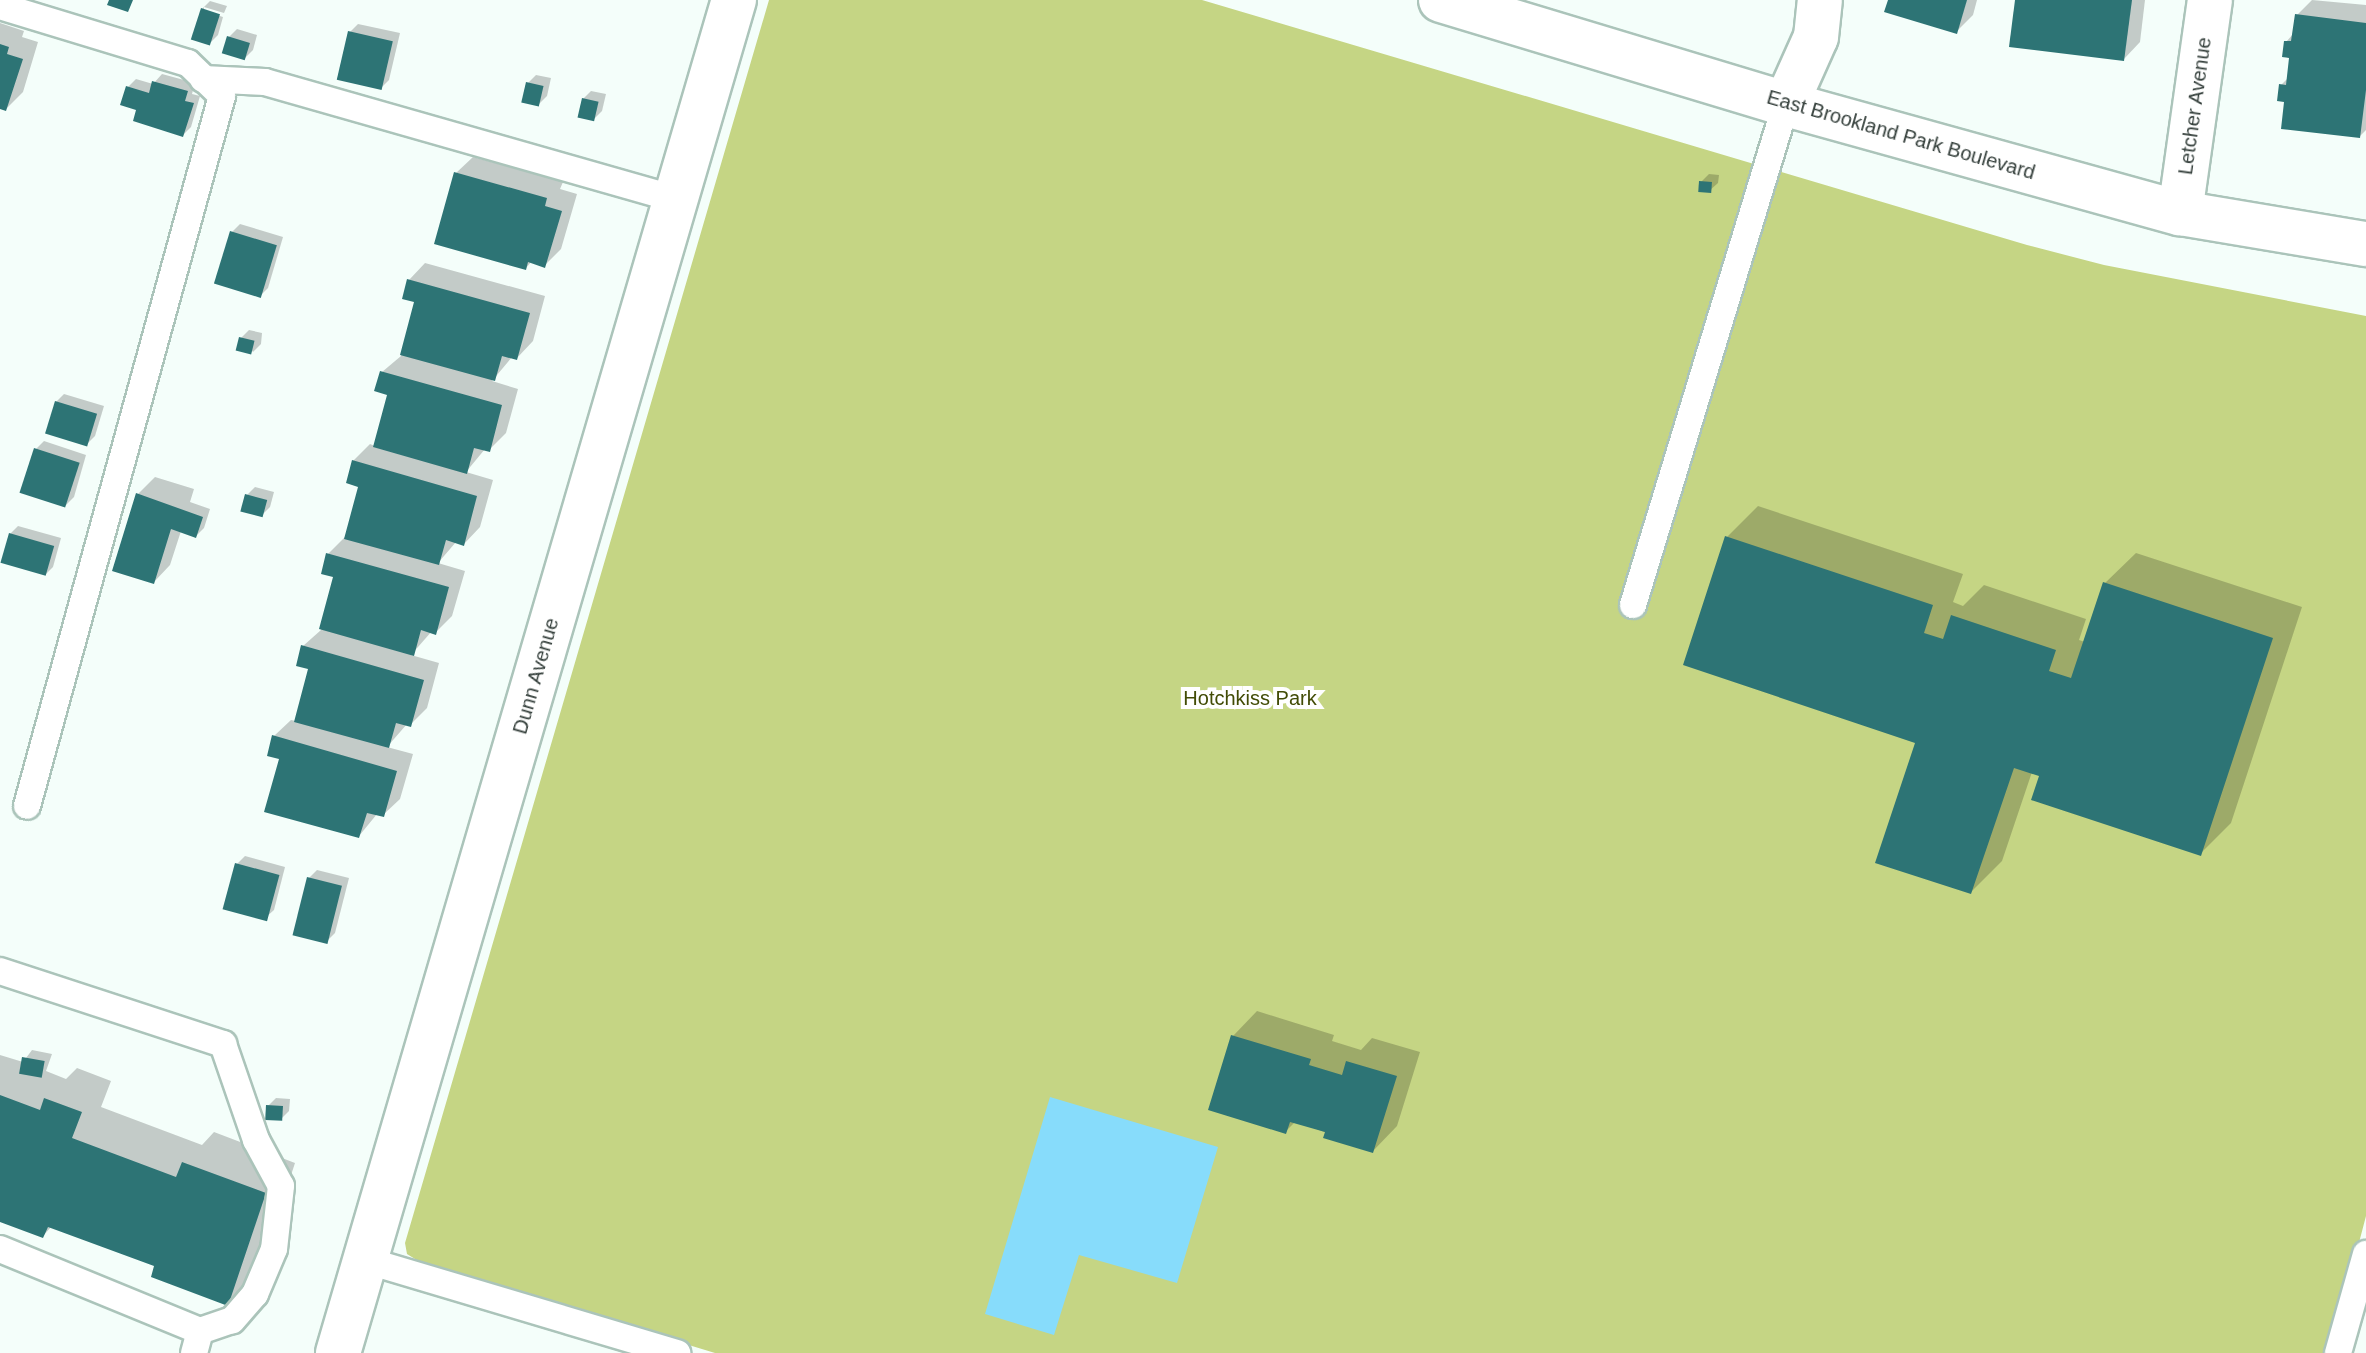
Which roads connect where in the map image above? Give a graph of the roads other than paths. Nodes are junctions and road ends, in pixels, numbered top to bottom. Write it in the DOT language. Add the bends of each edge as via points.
graph roads {
  1 [pos="734,0"];
  2 [pos="1441,0"];
  3 [pos="1820,0"];
  4 [pos="2210,0"];
  5 [pos="0,6"];
  6 [pos="203,79"];
  7 [pos="1786,104"];
  8 [pos="676,199"];
  9 [pos="2180,213"];
  10 [pos="2366,244"];
  11 [pos="1633,605"];
  12 [pos="27,806"];
  13 [pos="0,971"];
  14 [pos="0,1249"];
  15 [pos="2366,1254"];
  16 [pos="365,1260"];
  17 [pos="197,1342"];
  18 [pos="338,1353"];
  19 [pos="677,1353"];
  20 [pos="2338,1353"];
  1 -- 8 [label="street, Dunn Avenue"];
  2 -- 7 [label="street, East Brookland Park Boulevard"];
  3 -- 7 [label="street" via="1816,37"];
  4 -- 9 [label="street, Letcher Avenue"];
  5 -- 6 [label="lane" via="188,63"];
  6 -- 8 [label="lane" via="265,82"];
  6 -- 12 [label="lane" via="222,96 213,138"];
  7 -- 9 [label="street, East Brookland Park Boulevard"];
  7 -- 11 [label="lane"];
  8 -- 16 [label="street, Dunn Avenue"];
  9 -- 10 [label="street, East Brookland Park Boulevard"];
  13 -- 17 [label="lane" via="223,1044 256,1140 281,1186 274,1249 255,1294 232,1320"];
  14 -- 17 [label="lane"];
  15 -- 20 [label="lane"];
  16 -- 18 [label="street, Dunn Avenue"];
  16 -- 19 [label="lane"];
}
